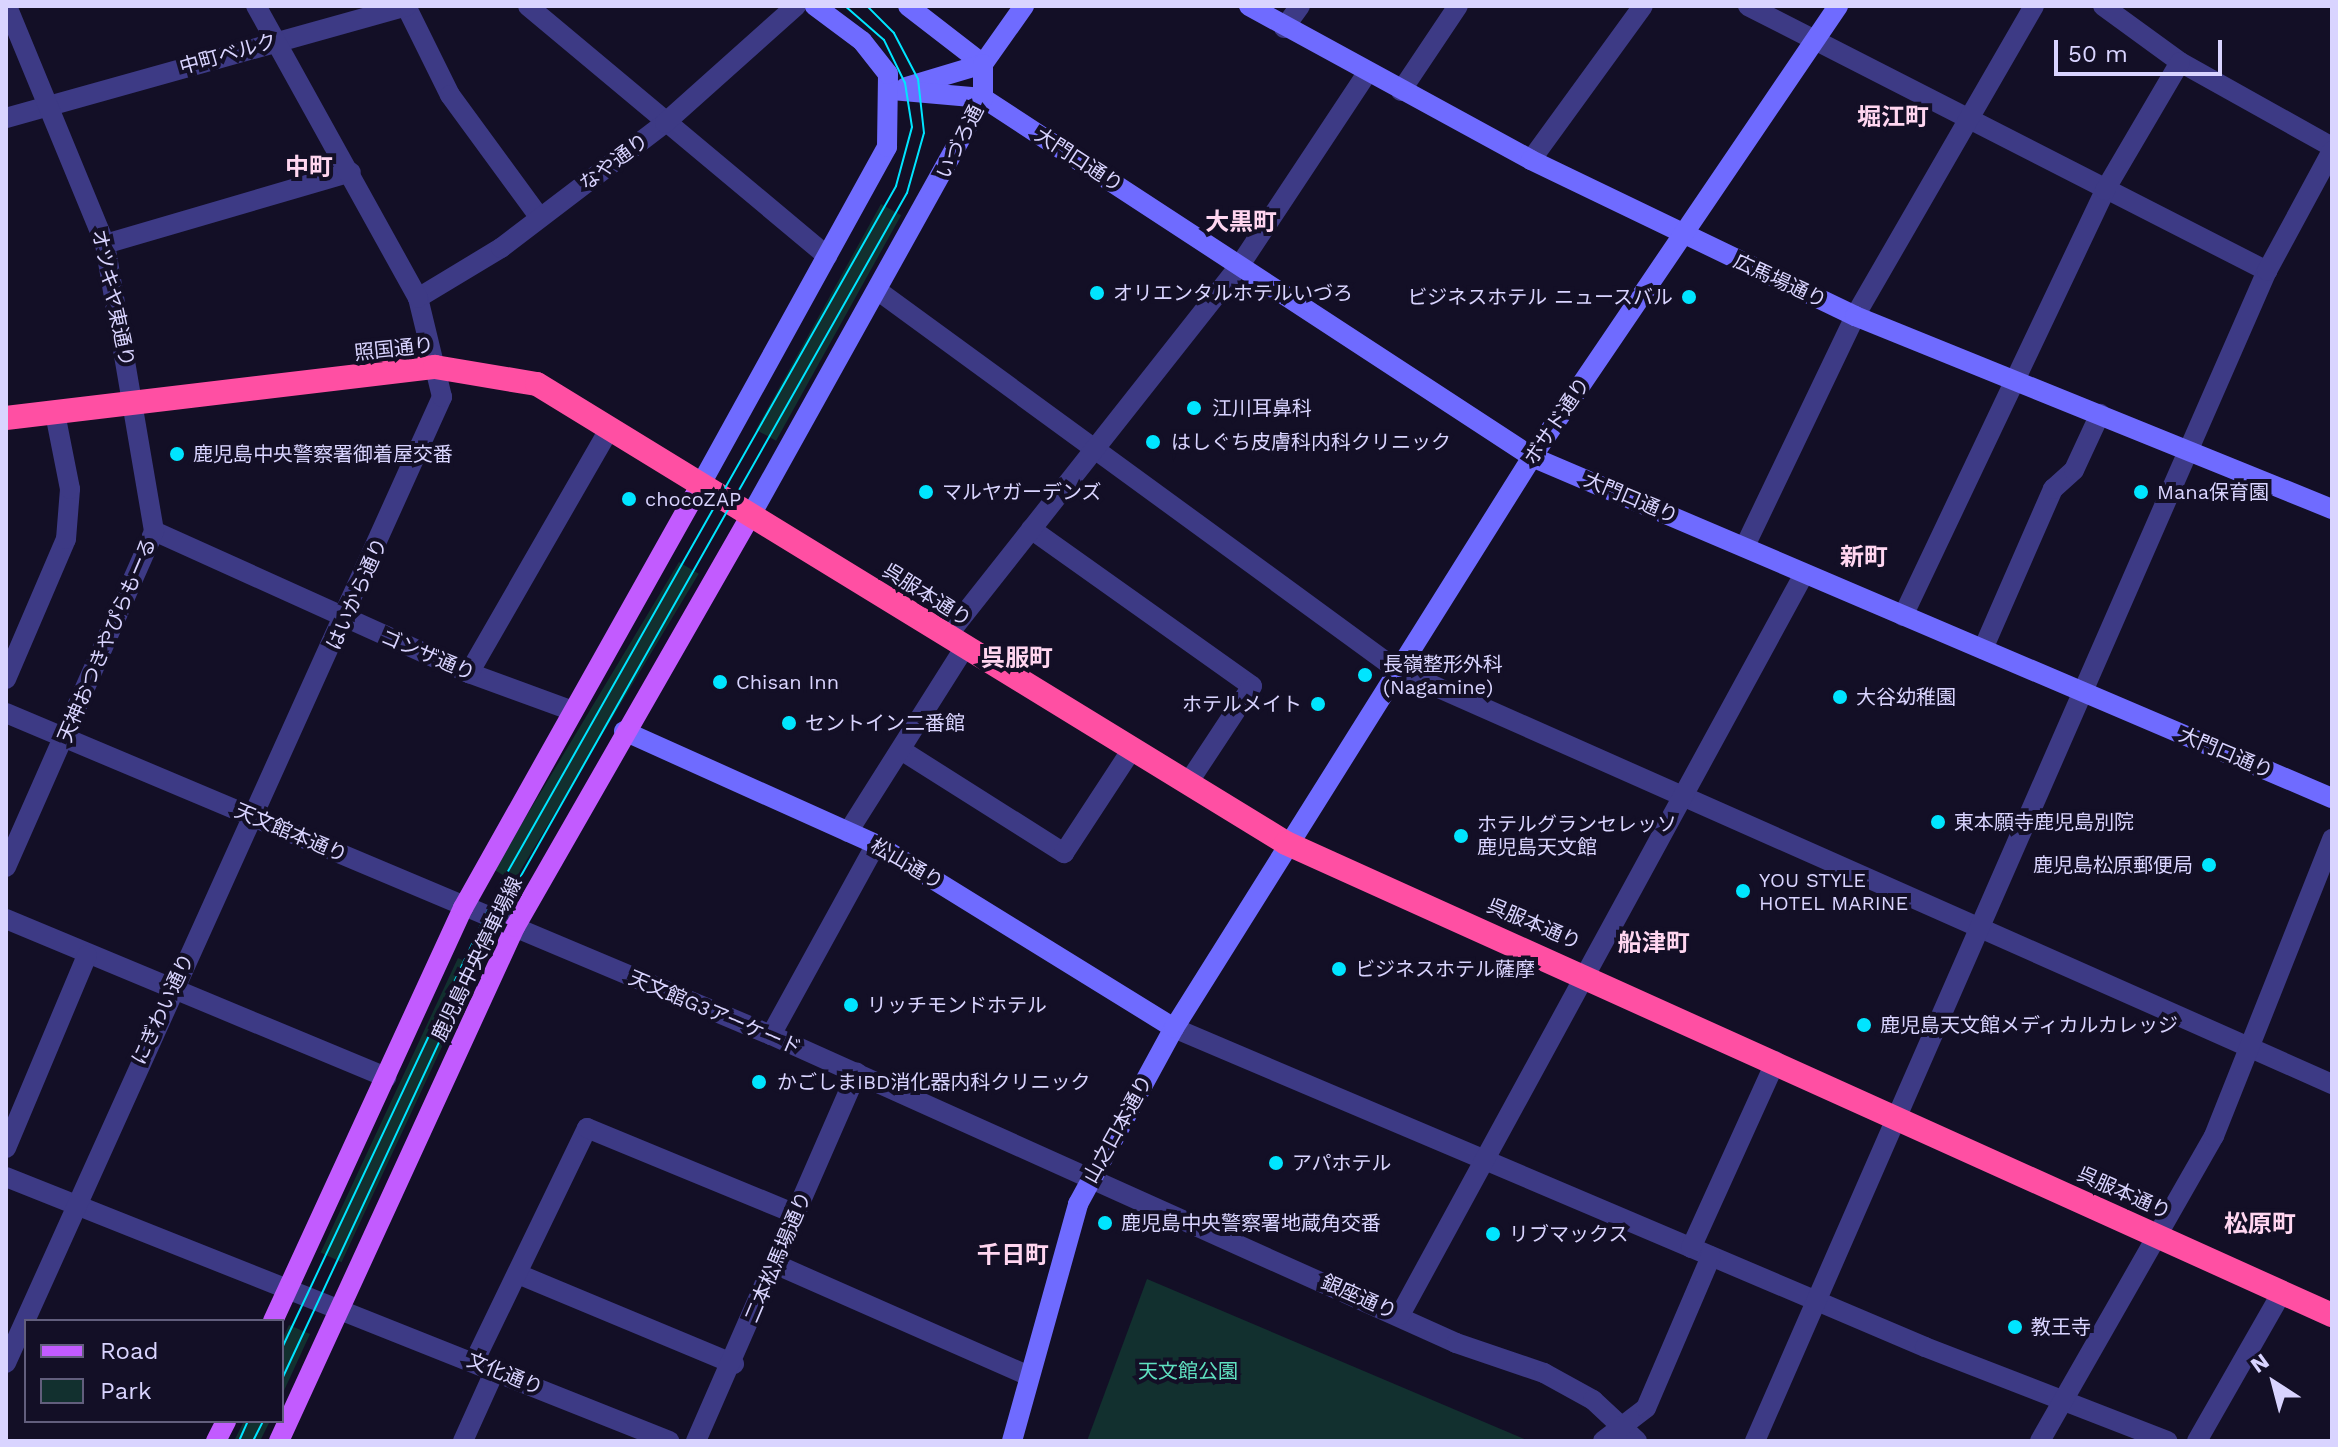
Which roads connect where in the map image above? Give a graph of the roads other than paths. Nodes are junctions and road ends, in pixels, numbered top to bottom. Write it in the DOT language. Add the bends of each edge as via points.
graph roads {
  1 [pos="7,6"];
  2 [pos="256,6"];
  3 [pos="407,6"];
  4 [pos="528,6"];
  5 [pos="796,6"];
  6 [pos="815,6"];
  7 [pos="908,6"];
  8 [pos="1024,6"];
  9 [pos="1249,6"];
  10 [pos="1300,6"];
  11 [pos="1458,6"];
  12 [pos="1643,6"];
  13 [pos="1748,6"];
  14 [pos="1838,6"];
  15 [pos="2034,6"];
  16 [pos="2103,6"];
  17 [pos="1284,28"];
  18 [pos="278,40"];
  19 [pos="1813,42"];
  20 [pos="2180,62"];
  21 [pos="983,64"];
  22 [pos="1367,73"];
  23 [pos="892,90"];
  24 [pos="1401,91"];
  25 [pos="983,98"];
  26 [pos="50,106"];
  27 [pos="6,118"];
  28 [pos="1966,121"];
  29 [pos="665,123"];
  30 [pos="2332,149"];
  31 [pos="1531,160"];
  32 [pos="351,172"];
  33 [pos="2105,190"];
  34 [pos="540,218"];
  35 [pos="1682,235"];
  36 [pos="105,244"];
  37 [pos="827,256"];
  38 [pos="1240,265"];
  39 [pos="2267,271"];
  40 [pos="877,290"];
  41 [pos="418,298"];
  42 [pos="1855,316"];
  43 [pos="435,367"];
  44 [pos="2015,381"];
  45 [pos="135,403"];
  46 [pos="55,413"];
  47 [pos="2100,414"];
  48 [pos="6,418"];
  49 [pos="610,428"];
  50 [pos="1091,450"];
  51 [pos="2191,450"];
  52 [pos="1532,457"];
  53 [pos="701,484"];
  54 [pos="2332,509"];
  55 [pos="751,515"];
  56 [pos="1031,529"];
  57 [pos="154,531"];
  58 [pos="1745,546"];
  59 [pos="1804,574"];
  60 [pos="1903,616"];
  61 [pos="347,620"];
  62 [pos="956,641"];
  63 [pos="1983,649"];
  64 [pos="1396,669"];
  65 [pos="469,673"];
  66 [pos="6,679"];
  67 [pos="2083,692"];
  68 [pos="573,711"];
  69 [pos="6,713"];
  70 [pos="624,731"];
  71 [pos="66,738"];
  72 [pos="1132,749"];
  73 [pos="901,750"];
  74 [pos="1188,783"];
  75 [pos="1682,798"];
  76 [pos="2332,798"];
  77 [pos="253,816"];
  78 [pos="848,832"];
  79 [pos="2332,839"];
  80 [pos="1286,843"];
  81 [pos="876,844"];
  82 [pos="6,867"];
  83 [pos="463,908"];
  84 [pos="6,919"];
  85 [pos="515,927"];
  86 [pos="1982,928"];
  87 [pos="87,955"];
  88 [pos="1587,973"];
  89 [pos="171,991"];
  90 [pos="1174,1028"];
  91 [pos="771,1035"];
  92 [pos="2250,1047"];
  93 [pos="1776,1061"];
  94 [pos="857,1073"];
  95 [pos="386,1077"];
  96 [pos="2332,1084"];
  97 [pos="1895,1115"];
  98 [pos="6,1148"];
  99 [pos="1485,1160"];
  100 [pos="6,1177"];
  101 [pos="1089,1180"];
  102 [pos="76,1203"];
  103 [pos="796,1214"];
  104 [pos="2158,1235"];
  105 [pos="1691,1248"];
  106 [pos="1711,1256"];
  107 [pos="775,1264"];
  108 [pos="518,1274"];
  109 [pos="289,1287"];
  110 [pos="2282,1292"];
  111 [pos="1816,1301"];
  112 [pos="341,1306"];
  113 [pos="1400,1315"];
  114 [pos="2332,1315"];
  115 [pos="25,1319"];
  116 [pos="274,1319"];
  117 [pos="24,1322"];
  118 [pos="474,1362"];
  119 [pos="6,1363"];
  120 [pos="734,1364"];
  121 [pos="495,1370"];
  122 [pos="1029,1376"];
  123 [pos="2064,1401"];
  124 [pos="225,1423"];
  125 [pos="1623,1424"];
  126 [pos="216,1441"];
  127 [pos="279,1441"];
  128 [pos="463,1441"];
  129 [pos="669,1441"];
  130 [pos="696,1441"];
  131 [pos="1012,1441"];
  132 [pos="1603,1441"];
  133 [pos="1637,1441"];
  134 [pos="1755,1441"];
  135 [pos="2040,1441"];
  136 [pos="2167,1441"];
  137 [pos="2197,1441"];
  1 -- 26 [label="street, オツキヤ東通り"];
  2 -- 18 [label="street, はいから通り"];
  3 -- 18 [label="street, 中町ベルク"];
  3 -- 34 [label="street" via="450,95"];
  4 -- 29 [label="street"];
  5 -- 29 [label="street, なや通り"];
  6 -- 23 [label="street" via="862,41"];
  7 -- 21 [label="street"];
  8 -- 21 [label="street"];
  9 -- 17 [label="street, 広馬場通り"];
  10 -- 17 [label="street"];
  11 -- 24 [label="street"];
  12 -- 31 [label="street"];
  13 -- 19 [label="street"];
  14 -- 19 [label="street, ボサド通り"];
  15 -- 28 [label="street"];
  16 -- 20 [label="street"];
  17 -- 22 [label="street, 広馬場通り"];
  18 -- 26 [label="street, 中町ベルク"];
  18 -- 32 [label="street, はいから通り"];
  19 -- 28 [label="street"];
  19 -- 35 [label="street, ボサド通り"];
  20 -- 30 [label="street"];
  20 -- 33 [label="street"];
  21 -- 23 [label="street"];
  21 -- 25 [label="street, いづろ通"];
  22 -- 24 [label="street, 広馬場通り"];
  22 -- 38 [label="street"];
  23 -- 25 [label="street"];
  23 -- 37 [label="street" via="887,147"];
  24 -- 31 [label="street, 広馬場通り"];
  25 -- 38 [label="street, 大門口通り"];
  25 -- 40 [label="street, いづろ通"];
  26 -- 27 [label="street, 中町ベルク"];
  26 -- 36 [label="street, オツキヤ東通り"];
  28 -- 33 [label="street"];
  28 -- 42 [label="street"];
  29 -- 34 [label="street, なや通り"];
  29 -- 37 [label="street"];
  30 -- 39 [label="street"];
  31 -- 35 [label="street, 広馬場通り"];
  32 -- 36 [label="street"];
  32 -- 41 [label="street, はいから通り"];
  33 -- 39 [label="street"];
  33 -- 44 [label="street"];
  34 -- 41 [label="street, なや通り"];
  35 -- 42 [label="street, 広馬場通り"];
  35 -- 52 [label="street, ボサド通り"];
  36 -- 45 [label="street, オツキヤ東通り"];
  37 -- 53 [label="street"];
  38 -- 50 [label="street"];
  38 -- 52 [label="street, 大門口通り"];
  39 -- 51 [label="street"];
  40 -- 50 [label="street"];
  40 -- 55 [label="street, いづろ通"];
  41 -- 43 [label="street, はいから通り"];
  42 -- 44 [label="street, 広馬場通り"];
  42 -- 58 [label="street"];
  43 -- 45 [label="highway, 照国通り"];
  43 -- 49 [label="highway, 照国通り" via="537,384"];
  43 -- 61 [label="street, はいから通り" via="442,397"];
  44 -- 47 [label="street, 広馬場通り"];
  44 -- 60 [label="street"];
  45 -- 46 [label="highway, 照国通り"];
  45 -- 57 [label="street, 天神おつきやぴらもーる"];
  46 -- 48 [label="highway, 照国通り"];
  46 -- 66 [label="street" via="70,489 66,539"];
  47 -- 51 [label="street, 広馬場通り"];
  47 -- 63 [label="street" via="2074,470 2053,489"];
  49 -- 53 [label="highway, 照国通り"];
  49 -- 65 [label="street"];
  50 -- 56 [label="street"];
  50 -- 64 [label="street"];
  51 -- 54 [label="street, 広馬場通り"];
  51 -- 67 [label="street"];
  52 -- 58 [label="street, 大門口通り"];
  52 -- 64 [label="street, ボサド通り"];
  53 -- 55 [label="highway, 照国通り"];
  53 -- 68 [label="main road, 鹿児島中央停車場線"];
  55 -- 62 [label="highway, 呉服本通り"];
  55 -- 70 [label="main road, 鹿児島中央停車場線"];
  56 -- 62 [label="street"];
  56 -- 74 [label="street" via="1252,686"];
  57 -- 61 [label="street, ゴンザ通り"];
  57 -- 71 [label="street, 天神おつきやぴらもーる"];
  58 -- 59 [label="street, 大門口通り"];
  59 -- 60 [label="street, 大門口通り"];
  59 -- 75 [label="street"];
  60 -- 63 [label="street, 大門口通り"];
  61 -- 65 [label="street, ゴンザ通り"];
  61 -- 77 [label="street, はいから通り"];
  62 -- 72 [label="highway, 呉服本通り"];
  62 -- 73 [label="street"];
  63 -- 67 [label="street, 大門口通り"];
  64 -- 75 [label="street"];
  64 -- 80 [label="street, ボサド通り"];
  65 -- 68 [label="street, ゴンザ通り"];
  67 -- 76 [label="street, 大門口通り"];
  67 -- 86 [label="street"];
  68 -- 83 [label="main road, 鹿児島中央停車場線"];
  69 -- 71 [label="street, 天文館本通り"];
  70 -- 78 [label="street, 松山通り"];
  70 -- 85 [label="main road, 鹿児島中央停車場線"];
  71 -- 77 [label="street, 天文館本通り"];
  71 -- 82 [label="street, 天神おつきやぴらもーる"];
  72 -- 73 [label="street" via="1064,853"];
  72 -- 74 [label="highway, 呉服本通り"];
  73 -- 78 [label="street"];
  74 -- 80 [label="highway, 呉服本通り"];
  75 -- 86 [label="street"];
  75 -- 88 [label="street"];
  77 -- 83 [label="street, 天文館本通り"];
  77 -- 89 [label="street, にぎわい通り"];
  78 -- 81 [label="street, 松山通り"];
  79 -- 92 [label="street"];
  80 -- 88 [label="highway, 呉服本通り"];
  80 -- 90 [label="street, 山之口本通り"];
  81 -- 90 [label="street, 松山通り"];
  81 -- 91 [label="street"];
  83 -- 85 [label="street, 天文館本通り"];
  83 -- 95 [label="main road, 鹿児島中央停車場線"];
  84 -- 87 [label="street"];
  85 -- 91 [label="street, 天文館G3アーケード"];
  85 -- 112 [label="main road, 鹿児島中央停車場線"];
  86 -- 92 [label="street"];
  86 -- 97 [label="street"];
  87 -- 89 [label="street"];
  87 -- 98 [label="street"];
  88 -- 93 [label="highway, 呉服本通り"];
  88 -- 99 [label="street"];
  89 -- 95 [label="street"];
  89 -- 102 [label="street, にぎわい通り"];
  90 -- 99 [label="street"];
  90 -- 101 [label="street, 山之口本通り"];
  91 -- 94 [label="street, 天文館G3アーケード"];
  92 -- 96 [label="street"];
  92 -- 104 [label="street" via="2214,1136"];
  93 -- 97 [label="highway, 呉服本通り"];
  93 -- 105 [label="street"];
  94 -- 101 [label="street, 天文館G3アーケード"];
  94 -- 103 [label="street, 二本松馬場通り"];
  95 -- 109 [label="main road, 鹿児島中央停車場線"];
  97 -- 104 [label="highway, 呉服本通り"];
  97 -- 111 [label="street"];
  99 -- 105 [label="street"];
  99 -- 113 [label="street"];
  100 -- 102 [label="street, 文化通り"];
  101 -- 113 [label="street, 銀座通り"];
  101 -- 122 [label="street, 山之口本通り"];
  102 -- 109 [label="street, 文化通り"];
  102 -- 115 [label="street, にぎわい通り"];
  103 -- 107 [label="street, 二本松馬場通り"];
  103 -- 108 [label="street" via="587,1128"];
  104 -- 110 [label="highway, 呉服本通り"];
  104 -- 123 [label="street"];
  105 -- 106 [label="street"];
  106 -- 111 [label="street"];
  106 -- 125 [label="street" via="1646,1408"];
  107 -- 120 [label="street, 二本松馬場通り"];
  107 -- 122 [label="street"];
  108 -- 118 [label="street"];
  108 -- 120 [label="street"];
  109 -- 112 [label="street, 文化通り"];
  109 -- 116 [label="main road, 鹿児島中央停車場線"];
  110 -- 114 [label="highway, 呉服本通り"];
  110 -- 137 [label="street"];
  111 -- 123 [label="street"];
  111 -- 134 [label="street"];
  112 -- 118 [label="street, 文化通り"];
  112 -- 127 [label="main road, 鹿児島中央停車場線"];
  113 -- 125 [label="street, 銀座通り" via="1563,1382"];
  117 -- 119 [label="street, にぎわい通り"];
  118 -- 121 [label="street, 文化通り"];
  120 -- 130 [label="street, 二本松馬場通り"];
  121 -- 128 [label="street"];
  121 -- 129 [label="street, 文化通り"];
  122 -- 131 [label="street, 山之口本通り"];
  123 -- 135 [label="street"];
  123 -- 136 [label="street"];
  124 -- 126 [label="main road"];
  125 -- 132 [label="street"];
  125 -- 133 [label="street, 銀座通り"];
}
